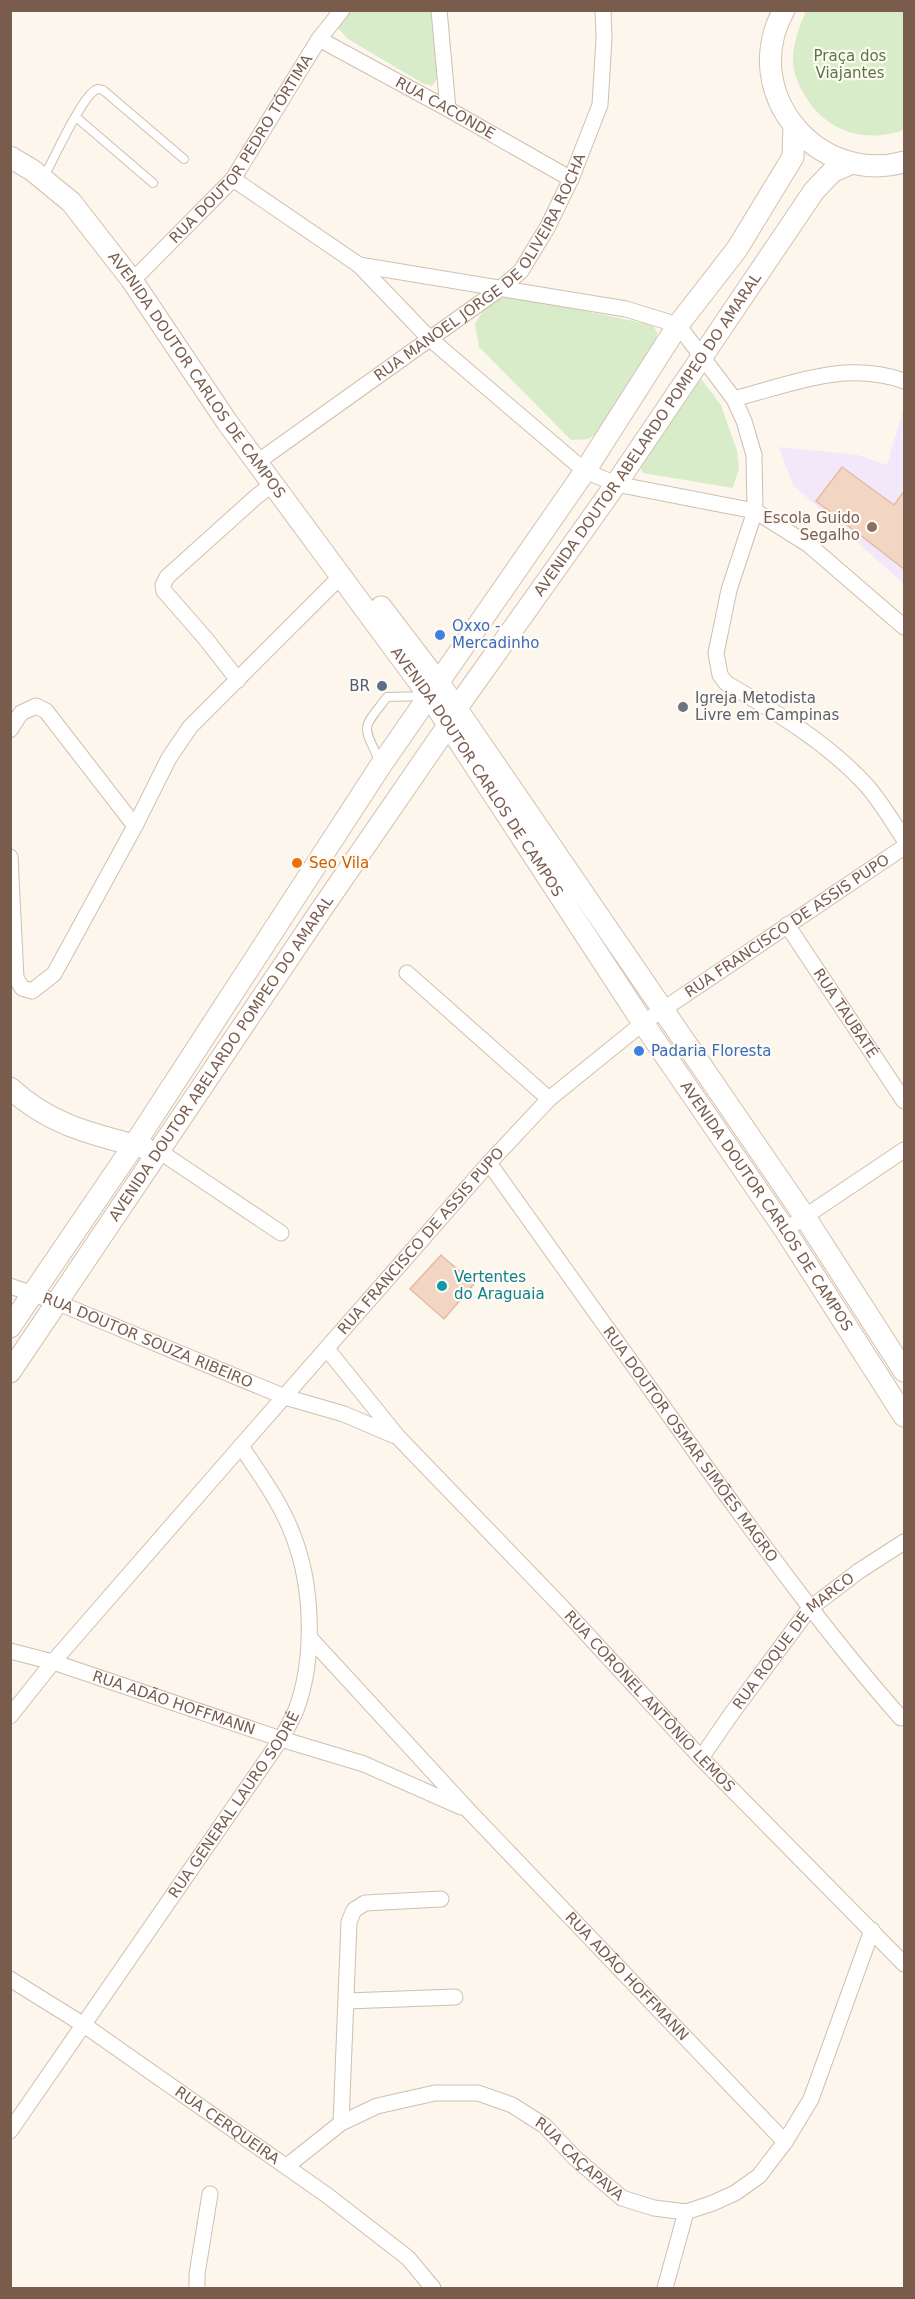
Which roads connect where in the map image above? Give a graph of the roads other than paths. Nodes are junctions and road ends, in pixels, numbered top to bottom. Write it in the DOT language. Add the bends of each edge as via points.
graph roads {
  1 [pos="342,10"];
  2 [pos="439,10"];
  3 [pos="603,10"];
  4 [pos="783,10"];
  5 [pos="319,39"];
  6 [pos="448,109"];
  7 [pos="76,117"];
  8 [pos="794,126"];
  9 [pos="10,144"];
  10 [pos="10,157"];
  11 [pos="184,159"];
  12 [pos="904,162"];
  13 [pos="850,164"];
  14 [pos="48,169"];
  15 [pos="233,179"];
  16 [pos="571,179"];
  17 [pos="153,183"];
  18 [pos="359,265"];
  19 [pos="135,276"];
  20 [pos="501,288"];
  21 [pos="678,325"];
  22 [pos="429,339"];
  23 [pos="700,357"];
  24 [pos="904,381"];
  25 [pos="734,399"];
  26 [pos="261,459"];
  27 [pos="585,471"];
  28 [pos="273,484"];
  29 [pos="616,484"];
  30 [pos="755,510"];
  31 [pos="340,576"];
  32 [pos="904,627"];
  33 [pos="238,680"];
  34 [pos="434,690"];
  35 [pos="452,718"];
  36 [pos="10,730"];
  37 [pos="381,765"];
  38 [pos="135,826"];
  39 [pos="904,838"];
  40 [pos="904,847"];
  41 [pos="10,857"];
  42 [pos="297,892"];
  43 [pos="321,910"];
  44 [pos="787,925"];
  45 [pos="407,974"];
  46 [pos="663,1011"];
  47 [pos="643,1023"];
  48 [pos="10,1071"];
  49 [pos="14,1091"];
  50 [pos="549,1099"];
  51 [pos="904,1101"];
  52 [pos="134,1145"];
  53 [pos="904,1150"];
  54 [pos="159,1151"];
  55 [pos="489,1163"];
  56 [pos="805,1217"];
  57 [pos="785,1230"];
  58 [pos="280,1233"];
  59 [pos="10,1286"];
  60 [pos="34,1293"];
  61 [pos="56,1302"];
  62 [pos="10,1327"];
  63 [pos="327,1348"];
  64 [pos="904,1371"];
  65 [pos="10,1372"];
  66 [pos="285,1397"];
  67 [pos="904,1416"];
  68 [pos="398,1437"];
  69 [pos="241,1446"];
  70 [pos="904,1542"];
  71 [pos="809,1609"];
  72 [pos="309,1637"];
  73 [pos="10,1652"];
  74 [pos="53,1662"];
  75 [pos="10,1716"];
  76 [pos="902,1718"];
  77 [pos="280,1739"];
  78 [pos="702,1758"];
  79 [pos="469,1811"];
  80 [pos="441,1899"];
  81 [pos="872,1930"];
  82 [pos="904,1964"];
  83 [pos="10,1979"];
  84 [pos="455,1997"];
  85 [pos="347,2001"];
  86 [pos="84,2025"];
  87 [pos="341,2123"];
  88 [pos="10,2131"];
  89 [pos="785,2142"];
  90 [pos="287,2166"];
  91 [pos="210,2194"];
  92 [pos="686,2212"];
  93 [pos="197,2289"];
  94 [pos="433,2289"];
  95 [pos="665,2289"];
  1 -- 5 [label="street, RUA DOUTOR PEDRO TÓRTIMA"];
  2 -- 6 [label="street"];
  3 -- 16 [label="street, RUA MANOEL JORGE DE OLIVEIRA ROCHA" via="600,105"];
  4 -- 8 [label="main road" via="772,40 773,85 780,106"];
  5 -- 6 [label="street, RUA CACONDE"];
  5 -- 15 [label="street, RUA DOUTOR PEDRO TÓRTIMA"];
  6 -- 16 [label="street, RUA CACONDE"];
  7 -- 11 [label="lane" via="94,91 103,90"];
  7 -- 14 [label="lane"];
  7 -- 17 [label="lane"];
  8 -- 13 [label="main road" via="808,142"];
  8 -- 21 [label="main road, AVENIDA DOUTOR ABELARDO POMPEO DO AMARAL" via="794,157 738,249"];
  9 -- 14 [label="main road, AVENIDA DOUTOR CARLOS DE CAMPOS"];
  10 -- 19 [label="main road, AVENIDA DOUTOR CARLOS DE CAMPOS" via="71,202"];
  12 -- 13 [label="main road" via="870,167"];
  13 -- 23 [label="main road, AVENIDA DOUTOR ABELARDO POMPEO DO AMARAL" via="832,172 814,191"];
  14 -- 19 [label="main road, AVENIDA DOUTOR CARLOS DE CAMPOS" via="77,192 109,229"];
  15 -- 18 [label="street"];
  15 -- 19 [label="street, RUA DOUTOR PEDRO TÓRTIMA"];
  16 -- 20 [label="street, RUA MANOEL JORGE DE OLIVEIRA ROCHA" via="522,271"];
  18 -- 20 [label="street"];
  18 -- 22 [label="street"];
  19 -- 26 [label="main road, AVENIDA DOUTOR CARLOS DE CAMPOS"];
  20 -- 21 [label="street" via="626,309"];
  20 -- 22 [label="street, RUA MANOEL JORGE DE OLIVEIRA ROCHA"];
  21 -- 23 [label="street"];
  21 -- 27 [label="main road, AVENIDA DOUTOR ABELARDO POMPEO DO AMARAL"];
  22 -- 26 [label="street, RUA MANOEL JORGE DE OLIVEIRA ROCHA"];
  22 -- 27 [label="street"];
  23 -- 25 [label="street"];
  23 -- 29 [label="main road, AVENIDA DOUTOR ABELARDO POMPEO DO AMARAL"];
  24 -- 25 [label="street" via="871,372 840,373"];
  25 -- 30 [label="street" via="754,455"];
  26 -- 28 [label="main road, AVENIDA DOUTOR CARLOS DE CAMPOS"];
  26 -- 34 [label="main road, AVENIDA DOUTOR CARLOS DE CAMPOS"];
  27 -- 29 [label="street"];
  27 -- 34 [label="main road, AVENIDA DOUTOR ABELARDO POMPEO DO AMARAL"];
  28 -- 31 [label="main road, AVENIDA DOUTOR CARLOS DE CAMPOS"];
  28 -- 33 [label="street" via="167,577 163,585"];
  29 -- 30 [label="street"];
  29 -- 35 [label="main road, AVENIDA DOUTOR ABELARDO POMPEO DO AMARAL"];
  30 -- 32 [label="street" via="809,545"];
  30 -- 39 [label="street" via="722,621 716,653 720,675 726,683 832,754 867,787"];
  31 -- 33 [label="street"];
  31 -- 34 [label="main road, AVENIDA DOUTOR CARLOS DE CAMPOS"];
  33 -- 38 [label="street" via="190,728 169,758"];
  34 -- 35 [label="main road, AVENIDA DOUTOR CARLOS DE CAMPOS"];
  34 -- 37 [label="main road, AVENIDA DOUTOR ABELARDO POMPEO DO AMARAL"];
  34 -- 37 [label="lane" via="387,697 366,724"];
  35 -- 43 [label="main road, AVENIDA DOUTOR ABELARDO POMPEO DO AMARAL"];
  35 -- 46 [label="main road, AVENIDA DOUTOR CARLOS DE CAMPOS"];
  35 -- 47 [label="main road, AVENIDA DOUTOR CARLOS DE CAMPOS"];
  36 -- 38 [label="street" via="21,713 36,706 46,711"];
  37 -- 42 [label="main road, AVENIDA DOUTOR ABELARDO POMPEO DO AMARAL"];
  38 -- 41 [label="street" via="54,974 32,991 21,988 16,978"];
  40 -- 44 [label="street, RUA FRANCISCO DE ASSIS PUPO"];
  42 -- 43 [label="main road"];
  42 -- 52 [label="main road, AVENIDA DOUTOR ABELARDO POMPEO DO AMARAL"];
  43 -- 54 [label="main road, AVENIDA DOUTOR ABELARDO POMPEO DO AMARAL"];
  44 -- 46 [label="street, RUA FRANCISCO DE ASSIS PUPO"];
  44 -- 51 [label="street, RUA TAUBATÉ"];
  45 -- 50 [label="street"];
  46 -- 47 [label="street, RUA FRANCISCO DE ASSIS PUPO"];
  46 -- 56 [label="main road, AVENIDA DOUTOR CARLOS DE CAMPOS"];
  47 -- 50 [label="street, RUA FRANCISCO DE ASSIS PUPO"];
  47 -- 57 [label="main road, AVENIDA DOUTOR CARLOS DE CAMPOS"];
  48 -- 49 [label="main road"];
  49 -- 52 [label="main road" via="50,1119"];
  50 -- 55 [label="street, RUA FRANCISCO DE ASSIS PUPO"];
  52 -- 54 [label="main road"];
  52 -- 60 [label="main road, AVENIDA DOUTOR ABELARDO POMPEO DO AMARAL"];
  53 -- 56 [label="street"];
  54 -- 58 [label="street"];
  54 -- 61 [label="main road, AVENIDA DOUTOR ABELARDO POMPEO DO AMARAL"];
  55 -- 63 [label="street, RUA FRANCISCO DE ASSIS PUPO"];
  55 -- 71 [label="street, RUA DOUTOR OSMAR SIMÕES MAGRO"];
  56 -- 57 [label="street"];
  56 -- 64 [label="main road, AVENIDA DOUTOR CARLOS DE CAMPOS"];
  57 -- 67 [label="main road, AVENIDA DOUTOR CARLOS DE CAMPOS"];
  59 -- 60 [label="street, RUA DOUTOR SOUZA RIBEIRO"];
  60 -- 61 [label="street, RUA DOUTOR SOUZA RIBEIRO"];
  60 -- 62 [label="main road, AVENIDA DOUTOR ABELARDO POMPEO DO AMARAL"];
  61 -- 65 [label="main road, AVENIDA DOUTOR ABELARDO POMPEO DO AMARAL"];
  61 -- 66 [label="street, RUA DOUTOR SOUZA RIBEIRO"];
  63 -- 66 [label="street, RUA FRANCISCO DE ASSIS PUPO"];
  63 -- 68 [label="street, RUA CORONEL ANTÔNIO LEMOS"];
  66 -- 68 [label="street, RUA CORONEL ANTÔNIO LEMOS" via="344,1414"];
  66 -- 69 [label="street, RUA FRANCISCO DE ASSIS PUPO"];
  68 -- 78 [label="street, RUA CORONEL ANTÔNIO LEMOS"];
  69 -- 72 [label="street, RUA GENERAL LAURO SODRÉ" via="278,1502 294,1538 304,1575"];
  69 -- 74 [label="street, RUA FRANCISCO DE ASSIS PUPO"];
  70 -- 71 [label="street, RUA ROQUE DE MARCO"];
  71 -- 76 [label="street, RUA DOUTOR OSMAR SIMÕES MAGRO"];
  71 -- 78 [label="street, RUA ROQUE DE MARCO"];
  72 -- 77 [label="street, RUA GENERAL LAURO SODRÉ" via="296,1711"];
  72 -- 79 [label="street, RUA ADÃO HOFFMANN"];
  73 -- 74 [label="street, RUA ADÃO HOFFMANN"];
  74 -- 75 [label="street, RUA FRANCISCO DE ASSIS PUPO"];
  74 -- 77 [label="street, RUA ADÃO HOFFMANN"];
  77 -- 79 [label="street, RUA ADÃO HOFFMANN" via="364,1764"];
  77 -- 86 [label="street, RUA GENERAL LAURO SODRÉ"];
  78 -- 81 [label="street, RUA CORONEL ANTÔNIO LEMOS"];
  79 -- 89 [label="street, RUA ADÃO HOFFMANN"];
  80 -- 85 [label="street" via="365,1903 354,1911 349,1922"];
  81 -- 82 [label="street, RUA CORONEL ANTÔNIO LEMOS"];
  81 -- 89 [label="street, RUA CAÇAPAVA" via="811,2099"];
  83 -- 86 [label="street, RUA CERQUEIRA"];
  84 -- 85 [label="street"];
  85 -- 87 [label="street"];
  86 -- 88 [label="street, RUA GENERAL LAURO SODRÉ"];
  86 -- 90 [label="street, RUA CERQUEIRA"];
  87 -- 90 [label="street, RUA CAÇAPAVA"];
  87 -- 92 [label="street, RUA CAÇAPAVA" via="377,2106 435,2092 478,2093 512,2105 545,2126 622,2198"];
  89 -- 92 [label="street, RUA CAÇAPAVA" via="759,2176 735,2193"];
  90 -- 94 [label="street, RUA CERQUEIRA" via="408,2258"];
  91 -- 93 [label="street" via="196,2274"];
  92 -- 95 [label="street"];
}
